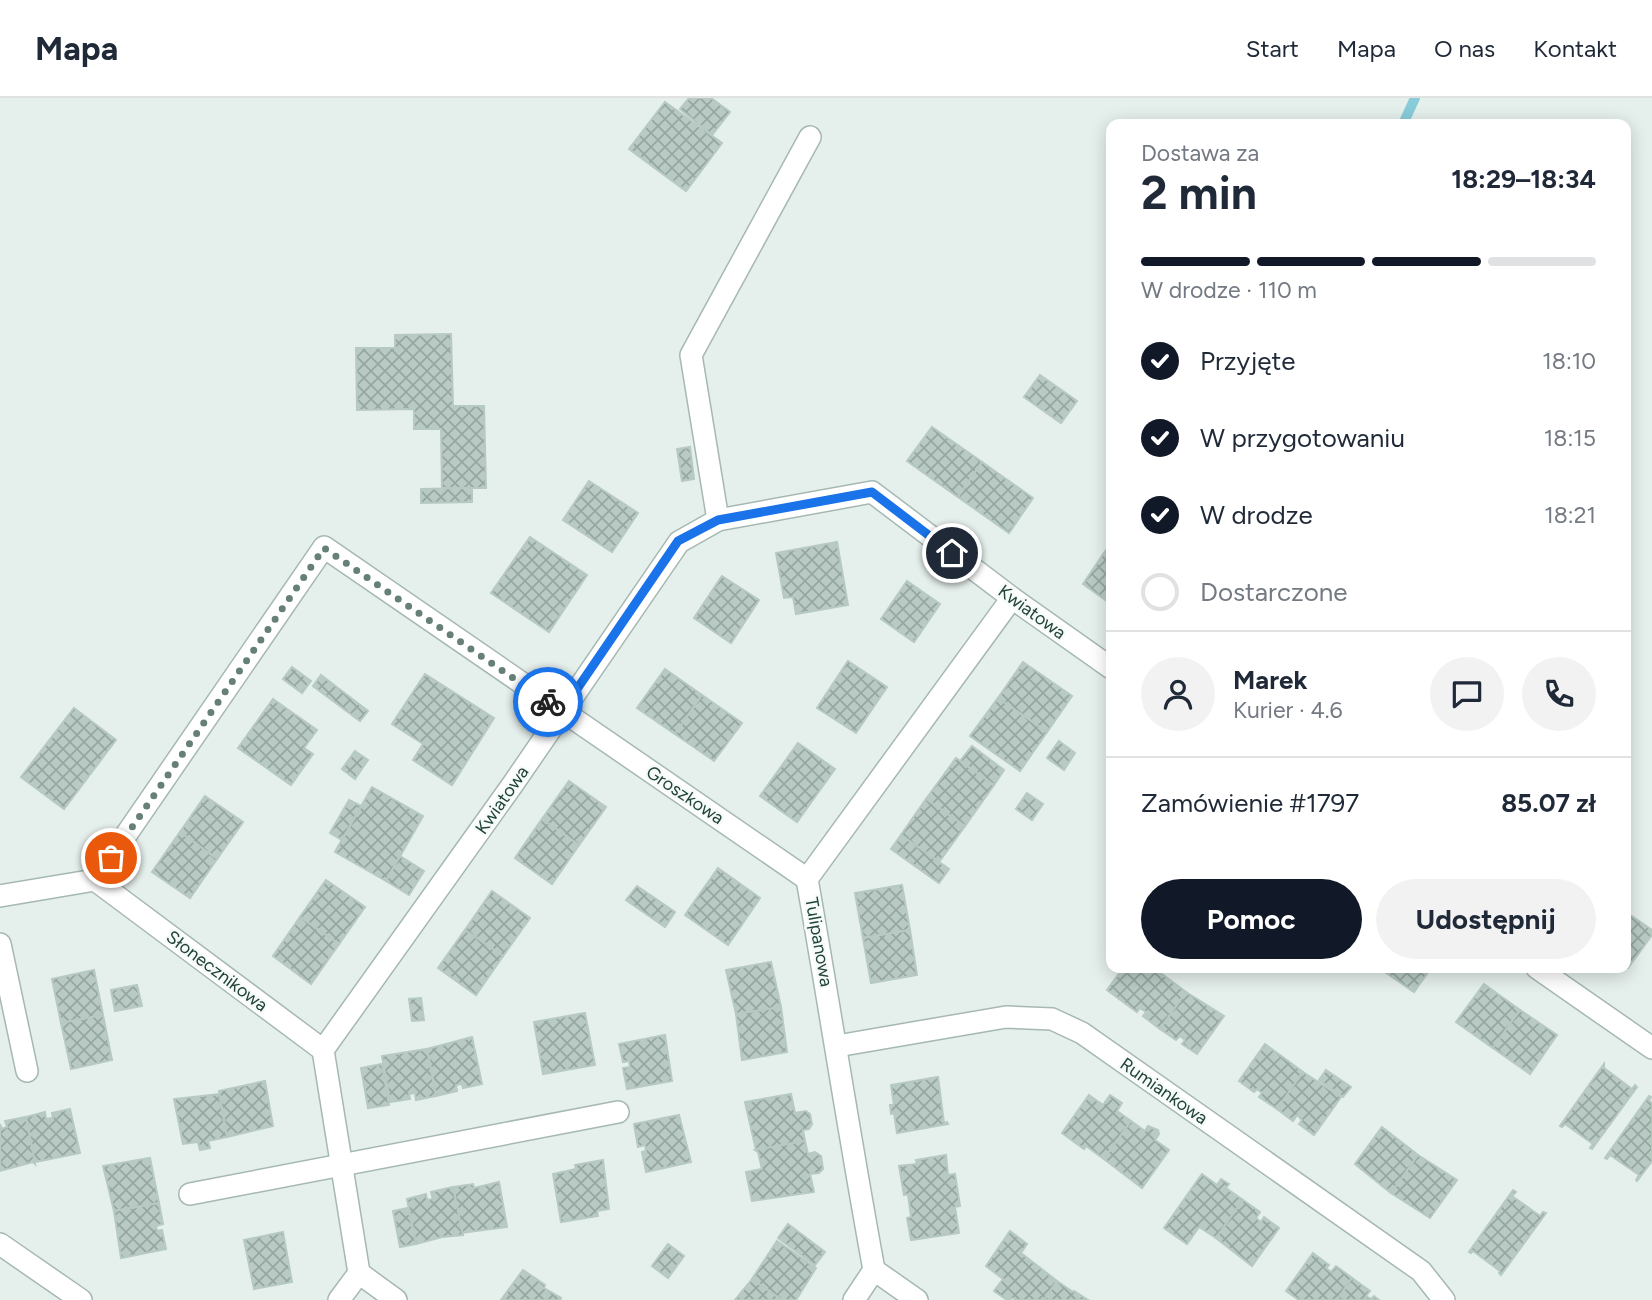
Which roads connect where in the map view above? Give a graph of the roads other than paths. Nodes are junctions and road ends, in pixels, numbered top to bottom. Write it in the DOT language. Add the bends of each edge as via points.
graph roads {
  1 [pos="810,138"];
  2 [pos="718,520"];
  3 [pos="1012,598"];
  4 [pos="1106,664"];
  5 [pos="562,711"];
  6 [pos="807,878"];
  7 [pos="95,880"];
  8 [pos="0,896"];
  9 [pos="0,944"];
  10 [pos="1544,973"];
  11 [pos="837,1046"];
  12 [pos="1652,1048"];
  13 [pos="323,1049"];
  14 [pos="27,1071"];
  15 [pos="618,1112"];
  16 [pos="341,1166"];
  17 [pos="190,1194"];
  18 [pos="0,1244"];
  19 [pos="874,1270"];
  20 [pos="359,1273"];
  21 [pos="54,1293"];
  22 [pos="80,1300"];
  23 [pos="340,1300"];
  24 [pos="396,1300"];
  25 [pos="854,1300"];
  26 [pos="917,1300"];
  27 [pos="1444,1300"];
  1 -- 2 [label="street" via="691,355"];
  2 -- 3 [label="street, Kwiatowa" via="872,492"];
  2 -- 5 [label="street, Kwiatowa" via="678,541"];
  3 -- 4 [label="street, Kwiatowa"];
  3 -- 6 [label="street, Tulipanowa"];
  5 -- 6 [label="street, Groszkowa"];
  5 -- 7 [label="street, Groszkowa" via="324,548"];
  5 -- 13 [label="street, Kwiatowa"];
  6 -- 11 [label="street, Tulipanowa"];
  7 -- 8 [label="street"];
  7 -- 13 [label="street, Słonecznikowa"];
  9 -- 14 [label="street"];
  10 -- 12 [label="street"];
  11 -- 19 [label="street, Tulipanowa"];
  11 -- 27 [label="street, Rumiankowa" via="1006,1017 1052,1019 1082,1033 1421,1271"];
  13 -- 16 [label="street"];
  15 -- 16 [label="street"];
  16 -- 17 [label="street"];
  16 -- 20 [label="street"];
  18 -- 21 [label="street"];
  19 -- 25 [label="street"];
  19 -- 26 [label="street"];
  20 -- 23 [label="street"];
  20 -- 24 [label="street"];
  21 -- 22 [label="street"];
}
